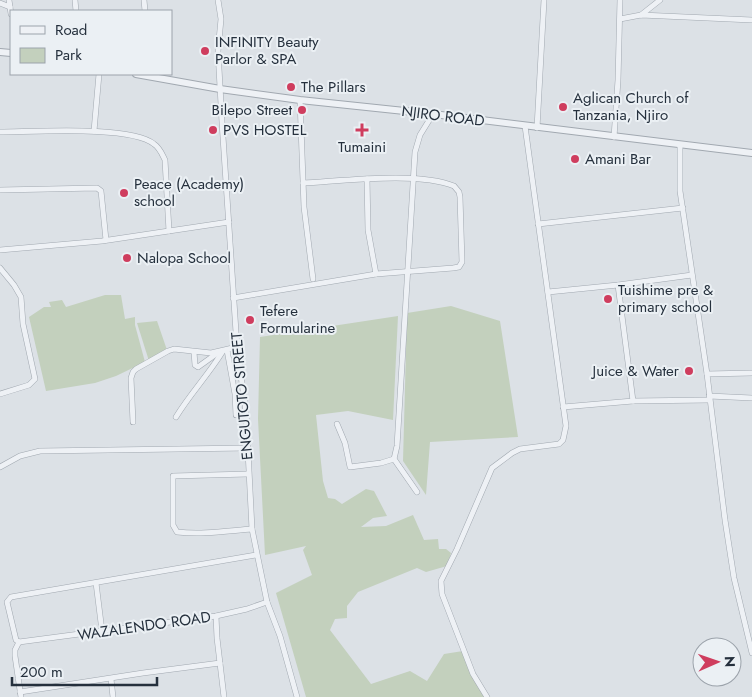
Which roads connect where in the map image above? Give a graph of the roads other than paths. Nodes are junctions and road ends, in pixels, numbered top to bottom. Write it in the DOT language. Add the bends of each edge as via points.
graph roads {
  1 [pos="9,0"];
  2 [pos="218,0"];
  3 [pos="544,0"];
  4 [pos="620,0"];
  5 [pos="660,0"];
  6 [pos="0,3"];
  7 [pos="10,6"];
  8 [pos="10,10"];
  9 [pos="640,15"];
  10 [pos="620,19"];
  11 [pos="752,20"];
  12 [pos="99,75"];
  13 [pos="148,75"];
  14 [pos="220,89"];
  15 [pos="300,100"];
  16 [pos="433,114"];
  17 [pos="525,126"];
  18 [pos="537,128"];
  19 [pos="94,131"];
  20 [pos="0,132"];
  21 [pos="614,137"];
  22 [pos="680,145"];
  23 [pos="752,154"];
  24 [pos="367,179"];
  25 [pos="414,179"];
  26 [pos="303,183"];
  27 [pos="0,190"];
  28 [pos="683,208"];
  29 [pos="229,222"];
  30 [pos="538,224"];
  31 [pos="169,231"];
  32 [pos="106,240"];
  33 [pos="0,250"];
  34 [pos="0,268"];
  35 [pos="408,272"];
  36 [pos="376,274"];
  37 [pos="692,275"];
  38 [pos="313,279"];
  39 [pos="618,285"];
  40 [pos="548,292"];
  41 [pos="234,298"];
  42 [pos="237,347"];
  43 [pos="223,351"];
  44 [pos="194,352"];
  45 [pos="752,372"];
  46 [pos="707,374"];
  47 [pos="0,394"];
  48 [pos="709,398"];
  49 [pos="752,398"];
  50 [pos="633,401"];
  51 [pos="563,408"];
  52 [pos="236,415"];
  53 [pos="176,417"];
  54 [pos="133,422"];
  55 [pos="338,424"];
  56 [pos="246,448"];
  57 [pos="394,459"];
  58 [pos="0,467"];
  59 [pos="248,474"];
  60 [pos="417,492"];
  61 [pos="252,529"];
  62 [pos="256,555"];
  63 [pos="96,583"];
  64 [pos="267,602"];
  65 [pos="216,616"];
  66 [pos="102,631"];
  67 [pos="19,642"];
  68 [pos="752,653"];
  69 [pos="220,663"];
  70 [pos="111,679"];
  71 [pos="20,695"];
  72 [pos="113,697"];
  73 [pos="224,697"];
  74 [pos="297,697"];
  75 [pos="487,697"];
  1 -- 7 [label="street"];
  2 -- 14 [label="street, ENGUTOTO STREET" via="221,19 218,51"];
  3 -- 18 [label="street"];
  4 -- 10 [label="street"];
  5 -- 9 [label="street"];
  6 -- 7 [label="street"];
  7 -- 8 [label="street"];
  9 -- 10 [label="street"];
  9 -- 11 [label="street"];
  10 -- 21 [label="street"];
  12 -- 19 [label="street"];
  13 -- 14 [label="street, NJIRO ROAD"];
  14 -- 15 [label="street, NJIRO ROAD"];
  14 -- 29 [label="street, ENGUTOTO STREET"];
  15 -- 16 [label="street, NJIRO ROAD"];
  15 -- 26 [label="street"];
  16 -- 17 [label="street, NJIRO ROAD"];
  16 -- 25 [label="street" via="417,142"];
  17 -- 18 [label="street, NJIRO ROAD"];
  17 -- 30 [label="street"];
  18 -- 21 [label="street, NJIRO ROAD"];
  19 -- 20 [label="street"];
  19 -- 31 [label="street" via="141,138 160,150 164,160"];
  21 -- 22 [label="street, NJIRO ROAD"];
  22 -- 23 [label="street, NJIRO ROAD"];
  22 -- 28 [label="street"];
  24 -- 25 [label="street"];
  24 -- 26 [label="street"];
  24 -- 36 [label="street" via="368,230"];
  25 -- 35 [label="street"];
  25 -- 35 [label="street" via="451,184 457,188 463,257 459,267"];
  26 -- 38 [label="street"];
  27 -- 32 [label="street" via="97,188 101,191"];
  28 -- 30 [label="street"];
  28 -- 37 [label="street"];
  29 -- 31 [label="street"];
  29 -- 41 [label="street, ENGUTOTO STREET"];
  30 -- 40 [label="street"];
  31 -- 32 [label="street"];
  32 -- 33 [label="street"];
  34 -- 47 [label="street" via="21,297 22,324 35,378 29,385"];
  35 -- 36 [label="street"];
  35 -- 57 [label="street"];
  36 -- 41 [label="street"];
  37 -- 39 [label="street"];
  37 -- 46 [label="street"];
  39 -- 40 [label="street"];
  39 -- 50 [label="street"];
  40 -- 51 [label="street"];
  41 -- 42 [label="street, ENGUTOTO STREET"];
  42 -- 43 [label="street"];
  42 -- 56 [label="street, ENGUTOTO STREET" via="246,412"];
  43 -- 44 [label="street"];
  43 -- 44 [label="street" via="198,367"];
  43 -- 52 [label="street" via="235,394"];
  43 -- 53 [label="street"];
  44 -- 54 [label="street" via="168,351 133,372"];
  45 -- 46 [label="street"];
  46 -- 48 [label="street"];
  48 -- 49 [label="street"];
  48 -- 50 [label="street"];
  48 -- 68 [label="street" via="734,578"];
  50 -- 51 [label="street"];
  51 -- 75 [label="street" via="566,433 559,444 520,449 492,468 441,581 442,594 473,674"];
  55 -- 57 [label="street" via="350,467"];
  56 -- 58 [label="street" via="40,451 20,456"];
  56 -- 59 [label="street, ENGUTOTO STREET"];
  57 -- 60 [label="street"];
  59 -- 61 [label="street, ENGUTOTO STREET"];
  59 -- 61 [label="street" via="173,476 173,525 181,533"];
  61 -- 62 [label="street, ENGUTOTO STREET"];
  62 -- 63 [label="street"];
  62 -- 64 [label="street, ENGUTOTO STREET"];
  63 -- 66 [label="street"];
  63 -- 67 [label="street" via="9,598 9,612"];
  64 -- 65 [label="street, WAZALENDO ROAD"];
  64 -- 74 [label="street, ENGUTOTO STREET"];
  65 -- 66 [label="street, WAZALENDO ROAD"];
  65 -- 69 [label="street"];
  66 -- 67 [label="street, WAZALENDO ROAD"];
  67 -- 71 [label="street" via="15,656"];
  69 -- 70 [label="street"];
  69 -- 73 [label="street"];
  70 -- 71 [label="street"];
  70 -- 72 [label="street"];
}
